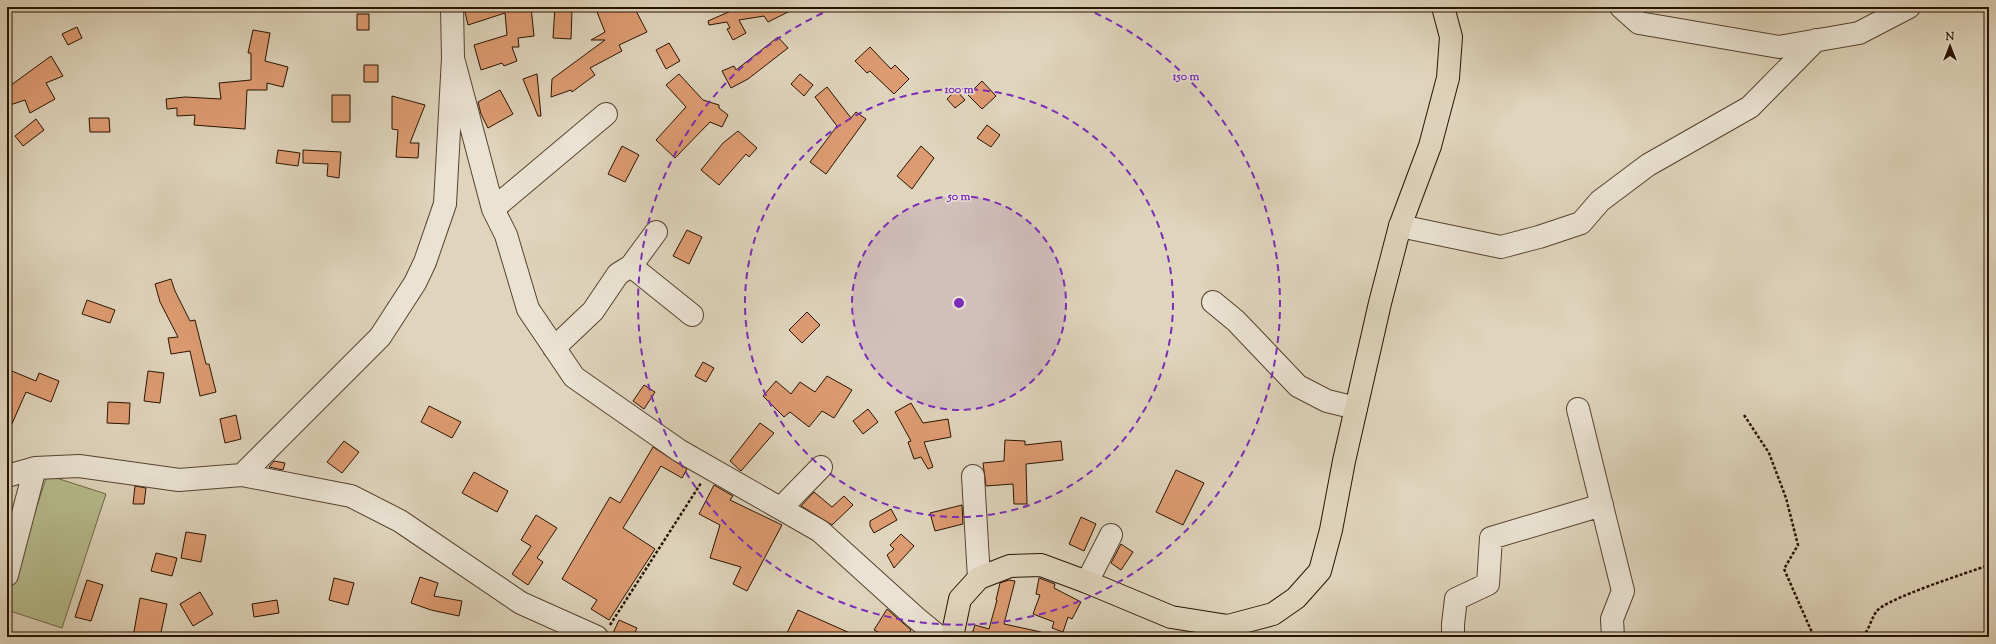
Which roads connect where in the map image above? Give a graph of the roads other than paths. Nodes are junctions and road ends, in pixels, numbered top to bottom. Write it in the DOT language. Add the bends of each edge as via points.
graph roads {
  1 [pos="452,7"];
  2 [pos="1442,7"];
  3 [pos="1621,7"];
  4 [pos="1909,7"];
  5 [pos="1816,40"];
  6 [pos="453,58"];
  7 [pos="606,114"];
  8 [pos="493,209"];
  9 [pos="1400,226"];
  10 [pos="656,232"];
  11 [pos="631,266"];
  12 [pos="1213,302"];
  13 [pos="692,315"];
  14 [pos="554,348"];
  15 [pos="1356,408"];
  16 [pos="1578,409"];
  17 [pos="821,467"];
  18 [pos="35,468"];
  19 [pos="242,475"];
  20 [pos="7,476"];
  21 [pos="973,476"];
  22 [pos="1602,505"];
  23 [pos="781,508"];
  24 [pos="1111,535"];
  25 [pos="7,575"];
  26 [pos="979,578"];
  27 [pos="1087,582"];
  28 [pos="602,634"];
  29 [pos="942,637"];
  30 [pos="952,637"];
  31 [pos="1454,637"];
  32 [pos="1613,637"];
  1 -- 6 [label="street"];
  2 -- 9 [label="main road" via="1451,37 1448,78 1430,146"];
  3 -- 5 [label="street" via="1639,23 1654,26 1779,47"];
  4 -- 5 [label="street" via="1859,33"];
  5 -- 9 [label="street" via="1750,107 1648,165 1600,201 1581,223 1501,247"];
  6 -- 8 [label="street"];
  6 -- 19 [label="street" via="445,204 415,283 380,336"];
  7 -- 8 [label="street"];
  8 -- 14 [label="street" via="506,235 528,309"];
  9 -- 15 [label="main road"];
  10 -- 11 [label="street"];
  11 -- 13 [label="street"];
  11 -- 14 [label="street" via="618,274 593,311"];
  12 -- 15 [label="street" via="1236,321 1298,386 1327,401"];
  14 -- 23 [label="street" via="574,376 680,451"];
  15 -- 27 [label="main road" via="1320,572 1296,598 1273,614 1228,626 1171,617"];
  16 -- 22 [label="street"];
  17 -- 23 [label="street"];
  18 -- 19 [label="street" via="79,466 179,480"];
  18 -- 20 [label="street"];
  18 -- 25 [label="street"];
  19 -- 28 [label="street" via="351,496 400,521 521,602"];
  21 -- 26 [label="street"];
  22 -- 31 [label="street" via="1491,538 1488,584 1456,599"];
  22 -- 32 [label="street" via="1623,591 1612,619"];
  23 -- 29 [label="street" via="820,530 915,617"];
  24 -- 27 [label="street"];
  26 -- 27 [label="main road" via="1010,566 1041,565"];
  26 -- 30 [label="main road" via="960,599"];
}
